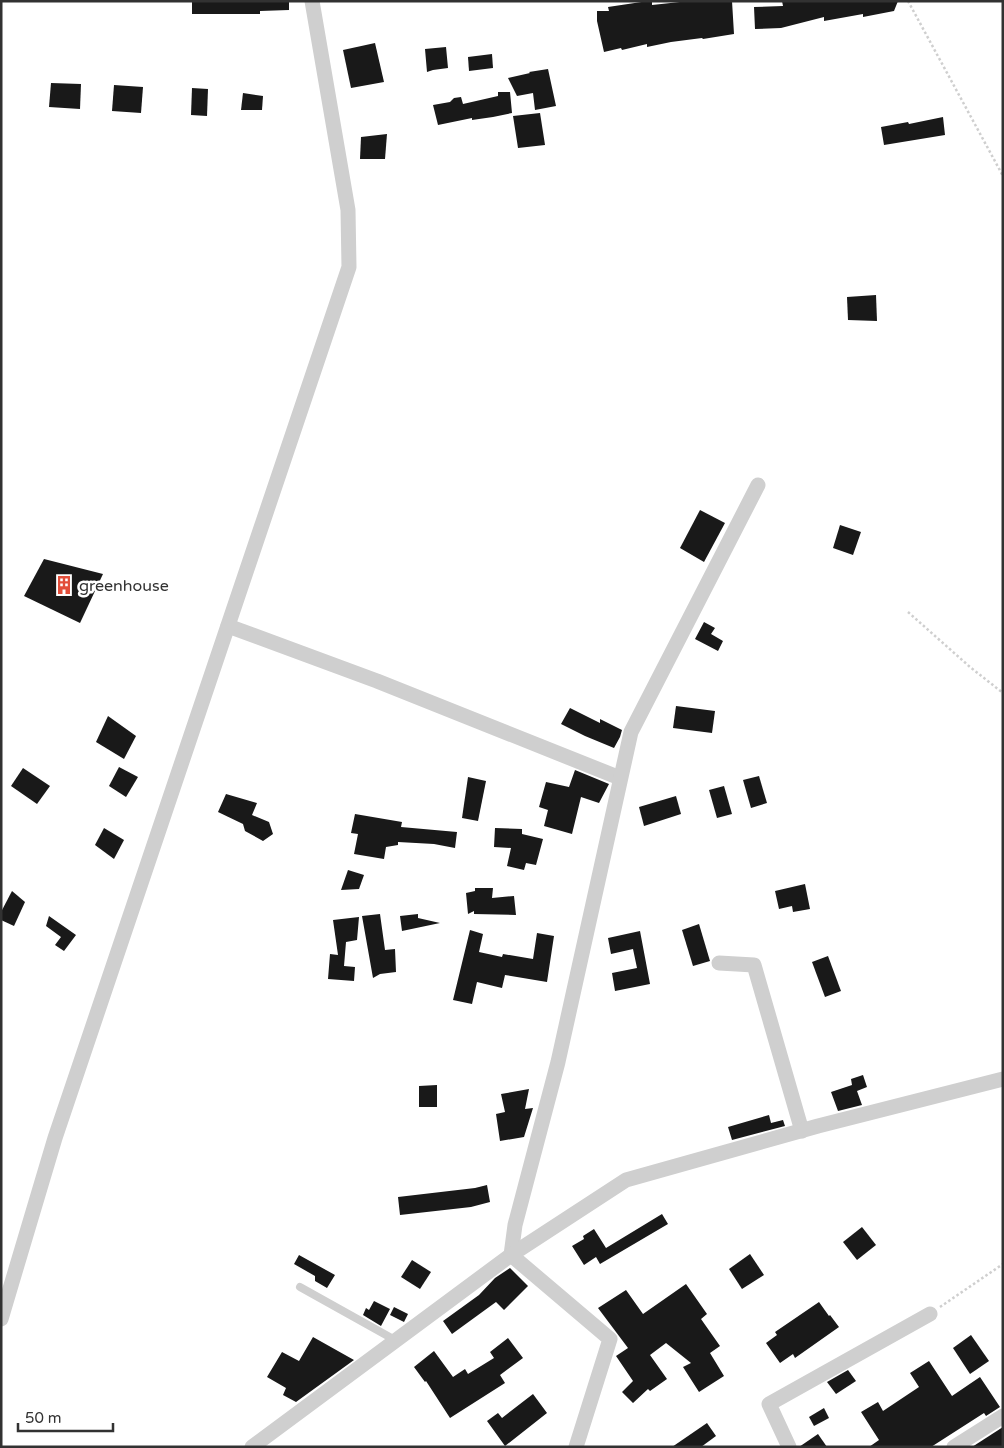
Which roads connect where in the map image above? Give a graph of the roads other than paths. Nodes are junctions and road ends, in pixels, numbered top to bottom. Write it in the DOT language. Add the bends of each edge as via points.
graph roads {
  1 [pos="312,1"];
  2 [pos="758,485"];
  3 [pos="228,626"];
  4 [pos="620,778"];
  5 [pos="719,963"];
  6 [pos="1003,1079"];
  7 [pos="802,1130"];
  8 [pos="511,1255"];
  9 [pos="300,1287"];
  10 [pos="930,1314"];
  11 [pos="1,1319"];
  12 [pos="395,1340"];
  13 [pos="1003,1416"];
  14 [pos="252,1447"];
  15 [pos="576,1447"];
  16 [pos="790,1447"];
  17 [pos="954,1447"];
  1 -- 3 [label="street" via="348,210 350,267"];
  2 -- 4 [label="street" via="632,732"];
  3 -- 4 [label="street" via="377,681"];
  3 -- 11 [label="street" via="55,1138"];
  4 -- 8 [label="street" via="558,1062 515,1225"];
  5 -- 7 [label="street" via="754,965"];
  6 -- 7 [label="street"];
  7 -- 8 [label="street" via="626,1180"];
  8 -- 12 [label="street"];
  8 -- 15 [label="street" via="610,1339"];
  9 -- 12 [label="lane"];
  10 -- 16 [label="street" via="769,1404"];
  12 -- 14 [label="street"];
  13 -- 17 [label="street"];
}
